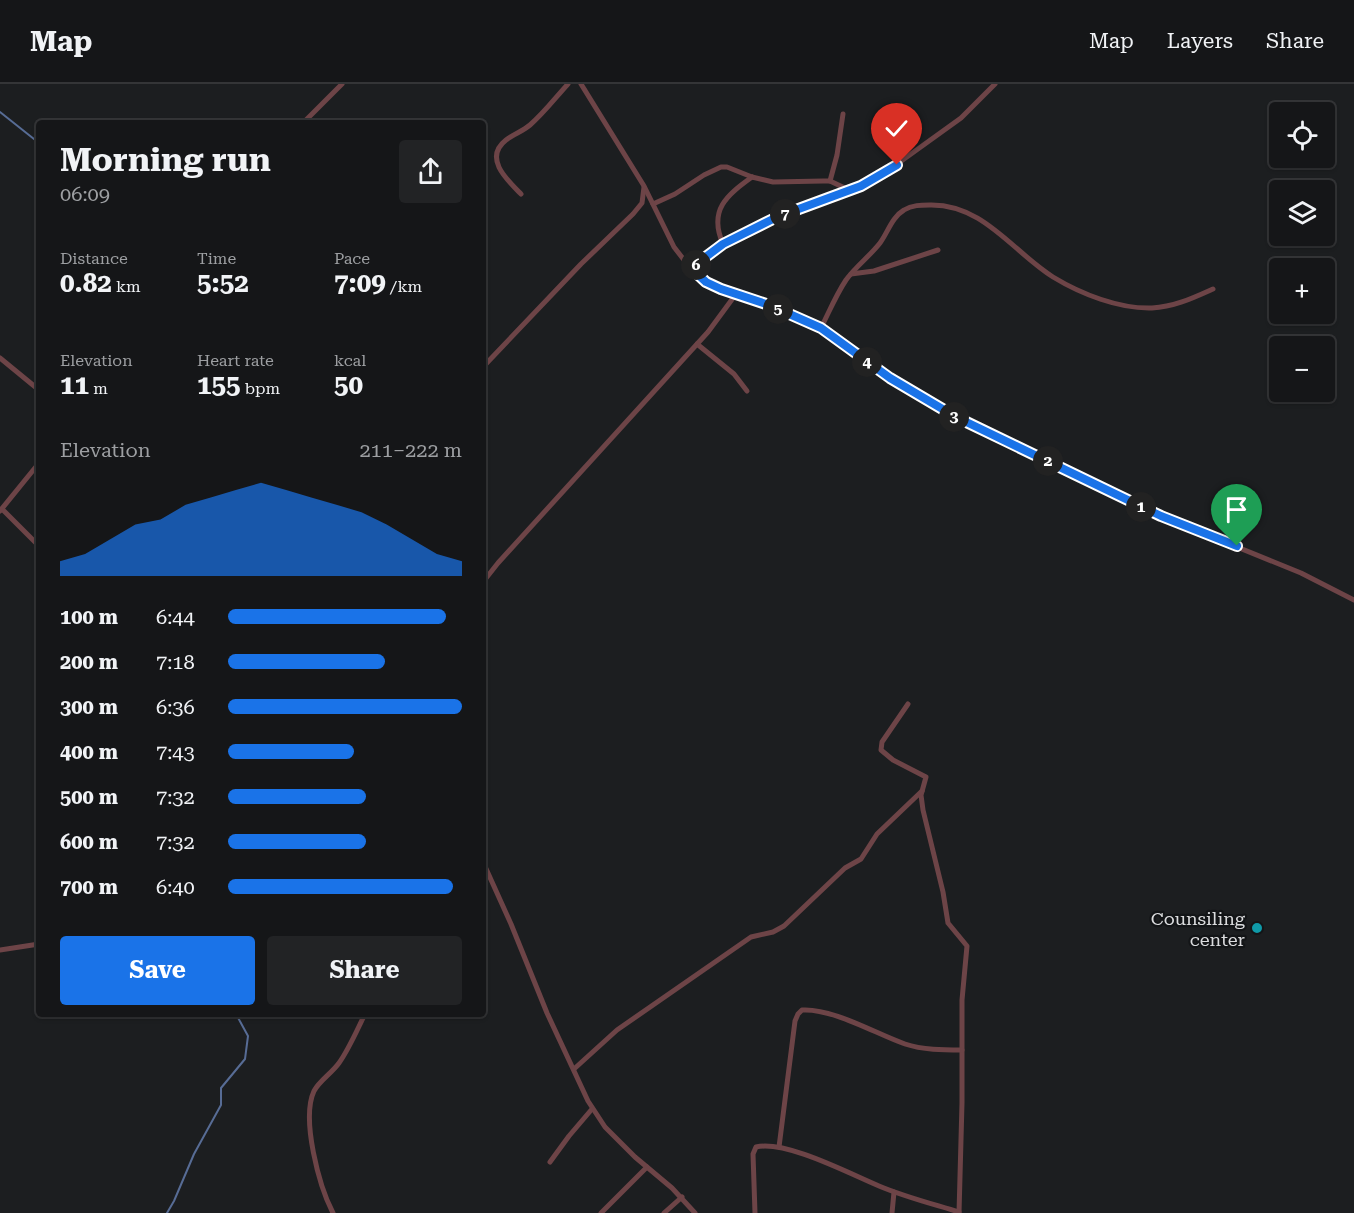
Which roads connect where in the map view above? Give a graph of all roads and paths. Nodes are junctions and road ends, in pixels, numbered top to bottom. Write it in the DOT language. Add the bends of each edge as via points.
graph roads {
  1 [pos="342,84"];
  2 [pos="568,84"];
  3 [pos="581,84"];
  4 [pos="995,84"];
  5 [pos="843,114"];
  6 [pos="306,120"];
  7 [pos="753,177"];
  8 [pos="830,182"];
  9 [pos="644,186"];
  10 [pos="849,190"];
  11 [pos="521,194"];
  12 [pos="653,204"];
  13 [pos="723,244"];
  14 [pos="938,250"];
  15 [pos="691,268"];
  16 [pos="851,274"];
  17 [pos="1213,289"];
  18 [pos="736,294"];
  19 [pos="821,328"];
  20 [pos="697,344"];
  21 [pos="0,358"];
  22 [pos="486,364"];
  23 [pos="36,388"];
  24 [pos="747,391"];
  25 [pos="36,467"];
  26 [pos="1,510"];
  27 [pos="36,543"];
  28 [pos="486,578"];
  29 [pos="1354,600"];
  30 [pos="908,704"];
  31 [pos="922,790"];
  32 [pos="486,868"];
  33 [pos="36,944"];
  34 [pos="0,950"];
  35 [pos="363,1017"];
  36 [pos="962,1050"];
  37 [pos="574,1069"];
  38 [pos="592,1109"];
  39 [pos="779,1147"];
  40 [pos="550,1162"];
  41 [pos="647,1167"];
  42 [pos="894,1192"];
  43 [pos="682,1197"];
  44 [pos="333,1213"];
  45 [pos="601,1213"];
  46 [pos="664,1213"];
  47 [pos="695,1213"];
  48 [pos="755,1213"];
  49 [pos="892,1213"];
  50 [pos="959,1213"];
  1 -- 6 [label="street"];
  2 -- 11 [label="street" via="536,119 500,147 497,166"];
  3 -- 9 [label="street"];
  4 -- 10 [label="street" via="940,135 879,177"];
  5 -- 8 [label="street"];
  7 -- 8 [label="street" via="782,183"];
  7 -- 12 [label="street" via="721,167"];
  7 -- 13 [label="street" via="720,207 718,225"];
  8 -- 10 [label="street"];
  9 -- 12 [label="street"];
  9 -- 22 [label="street" via="642,203 633,214"];
  10 -- 13 [label="street" via="777,217"];
  12 -- 15 [label="street" via="674,247"];
  13 -- 15 [label="street"];
  14 -- 16 [label="street" via="900,264"];
  15 -- 18 [label="street" via="706,282"];
  16 -- 17 [label="street" via="881,242 897,215 910,207 939,204 975,216 1050,275 1097,297 1152,308 1179,303"];
  16 -- 19 [label="street"];
  18 -- 19 [label="street"];
  18 -- 20 [label="street"];
  19 -- 29 [label="street" via="890,378 956,417 1161,516 1300,573"];
  20 -- 24 [label="street" via="734,374"];
  20 -- 28 [label="street"];
  21 -- 23 [label="street"];
  25 -- 26 [label="street"];
  26 -- 27 [label="street"];
  30 -- 31 [label="street" via="882,742 881,750 924,776"];
  31 -- 36 [label="street" via="948,923 967,946"];
  31 -- 37 [label="street" via="877,834 861,859 838,874 784,926 751,937 617,1030"];
  32 -- 37 [label="street"];
  33 -- 34 [label="street"];
  35 -- 44 [label="street" via="339,1064 317,1087 311,1102 312,1143 321,1184"];
  36 -- 39 [label="street" via="914,1046 858,1023 817,1010 802,1010 795,1021"];
  36 -- 50 [label="street"];
  37 -- 38 [label="street"];
  38 -- 40 [label="street"];
  38 -- 41 [label="street" via="605,1128"];
  39 -- 42 [label="street"];
  39 -- 48 [label="street" via="754,1149"];
  41 -- 43 [label="street"];
  41 -- 45 [label="street"];
  42 -- 49 [label="street"];
  42 -- 50 [label="street"];
  43 -- 46 [label="street"];
  43 -- 47 [label="street"];
}
